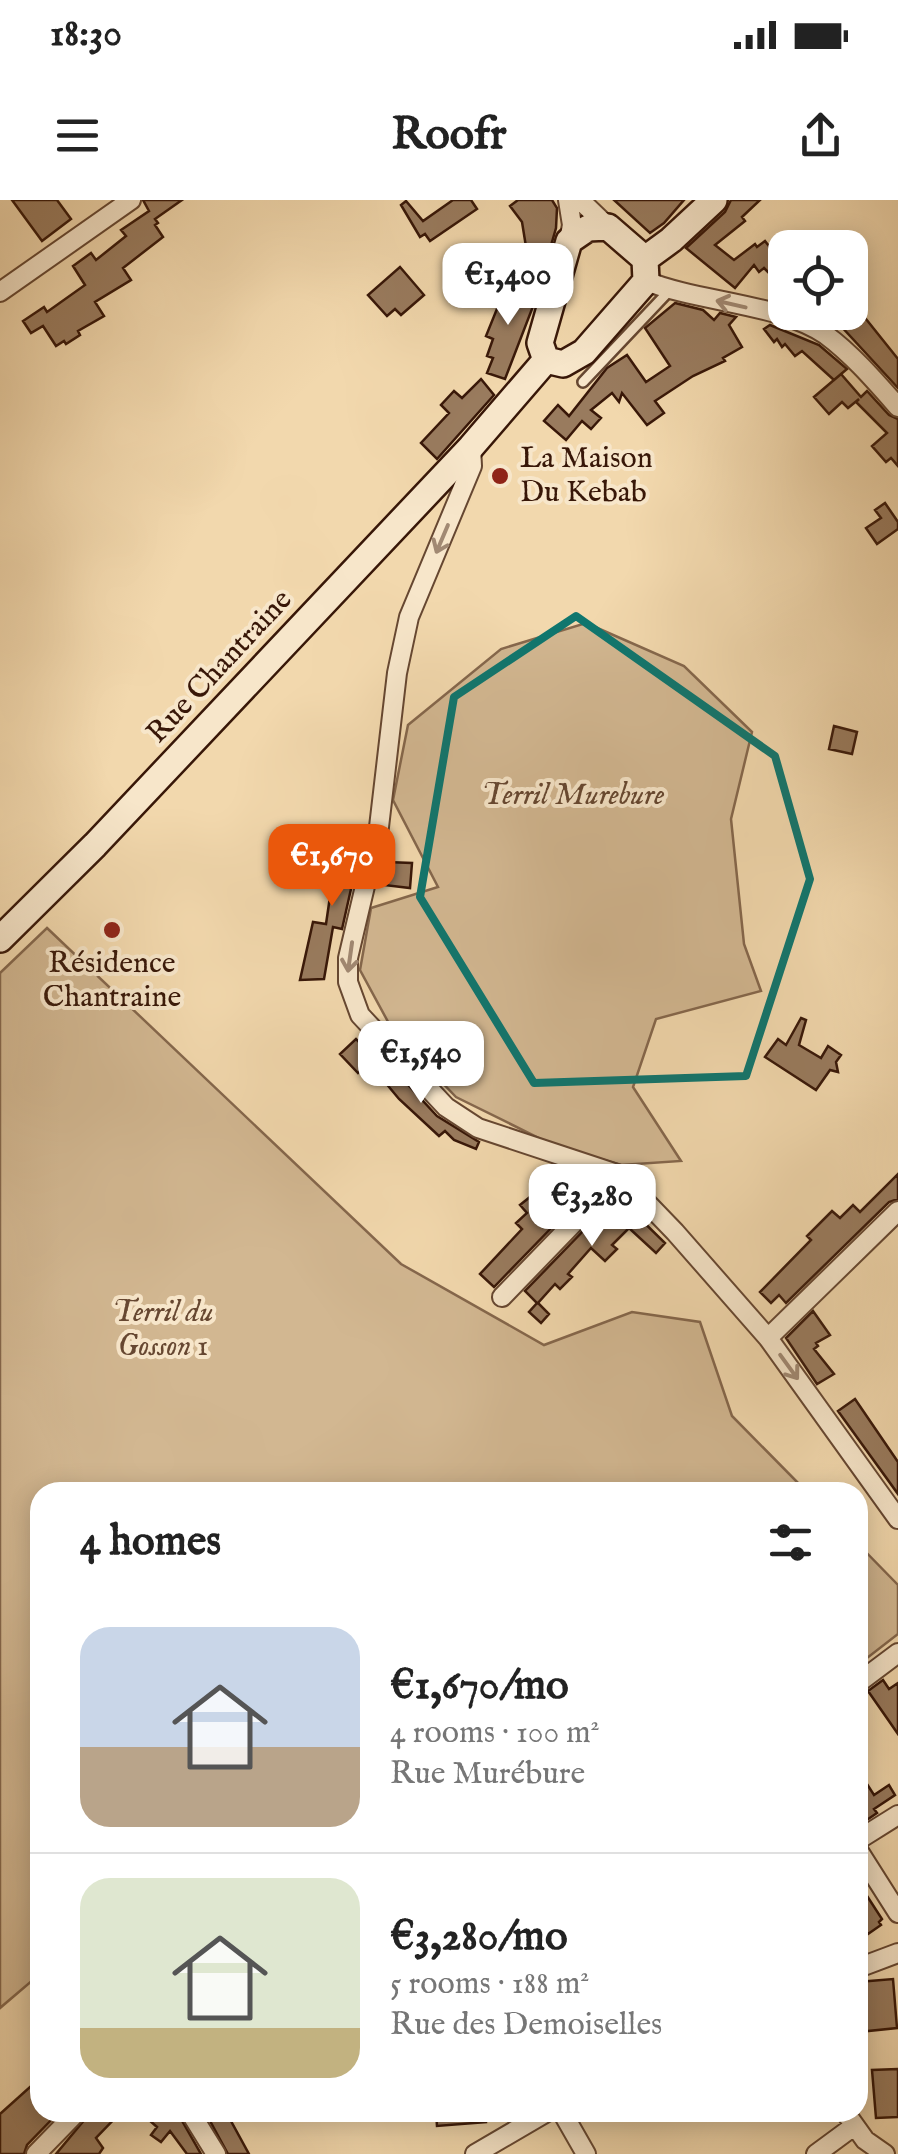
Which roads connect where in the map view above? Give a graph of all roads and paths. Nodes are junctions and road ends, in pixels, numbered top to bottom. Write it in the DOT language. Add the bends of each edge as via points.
graph roads {
  1 [pos="130,200"];
  2 [pos="568,200"];
  3 [pos="580,200"];
  4 [pos="714,200"];
  5 [pos="608,228"];
  6 [pos="568,242"];
  7 [pos="654,277"];
  8 [pos="0,292"];
  9 [pos="546,360"];
  10 [pos="583,382"];
  11 [pos="898,407"];
  12 [pos="477,441"];
  13 [pos="0,939"];
  14 [pos="620,1175"];
  15 [pos="898,1211"];
  16 [pos="502,1297"];
  17 [pos="768,1338"];
  18 [pos="896,1511"];
  19 [pos="898,1653"];
  20 [pos="868,1676"];
  21 [pos="898,1815"];
  22 [pos="868,1834"];
  23 [pos="868,1866"];
  24 [pos="898,1914"];
  25 [pos="898,1954"];
  26 [pos="868,1964"];
  27 [pos="67,2122"];
  28 [pos="196,2122"];
  29 [pos="516,2122"];
  30 [pos="568,2122"];
  31 [pos="846,2122"];
  32 [pos="851,2122"];
  33 [pos="36,2154"];
  34 [pos="216,2154"];
  35 [pos="475,2154"];
  36 [pos="586,2154"];
  37 [pos="816,2154"];
  38 [pos="886,2154"];
  1 -- 8 [label="street"];
  2 -- 6 [label="street"];
  3 -- 5 [label="street"];
  4 -- 7 [label="street" via="672,240"];
  5 -- 6 [label="street" via="588,228"];
  5 -- 7 [label="street"];
  6 -- 9 [label="street" via="540,343"];
  7 -- 9 [label="street" via="584,352 564,364"];
  7 -- 10 [label="lane" via="634,334"];
  11 -- 7 [label="street, one-way" via="823,333"];
  9 -- 12 [label="street, Rue Chantraine"];
  12 -- 13 [label="street, Rue Chantraine"];
  12 -- 14 [label="street, one-way" via="409,617 348,982 360,1015 446,1107 478,1128"];
  14 -- 16 [label="street"];
  14 -- 17 [label="street"];
  15 -- 17 [label="street"];
  17 -- 18 [label="street, one-way"];
  19 -- 20 [label="street"];
  21 -- 22 [label="street"];
  23 -- 24 [label="street"];
  25 -- 26 [label="street"];
  27 -- 33 [label="street"];
  28 -- 34 [label="street"];
  29 -- 35 [label="street"];
  30 -- 36 [label="street"];
  31 -- 37 [label="street"];
  32 -- 38 [label="street"];
}
